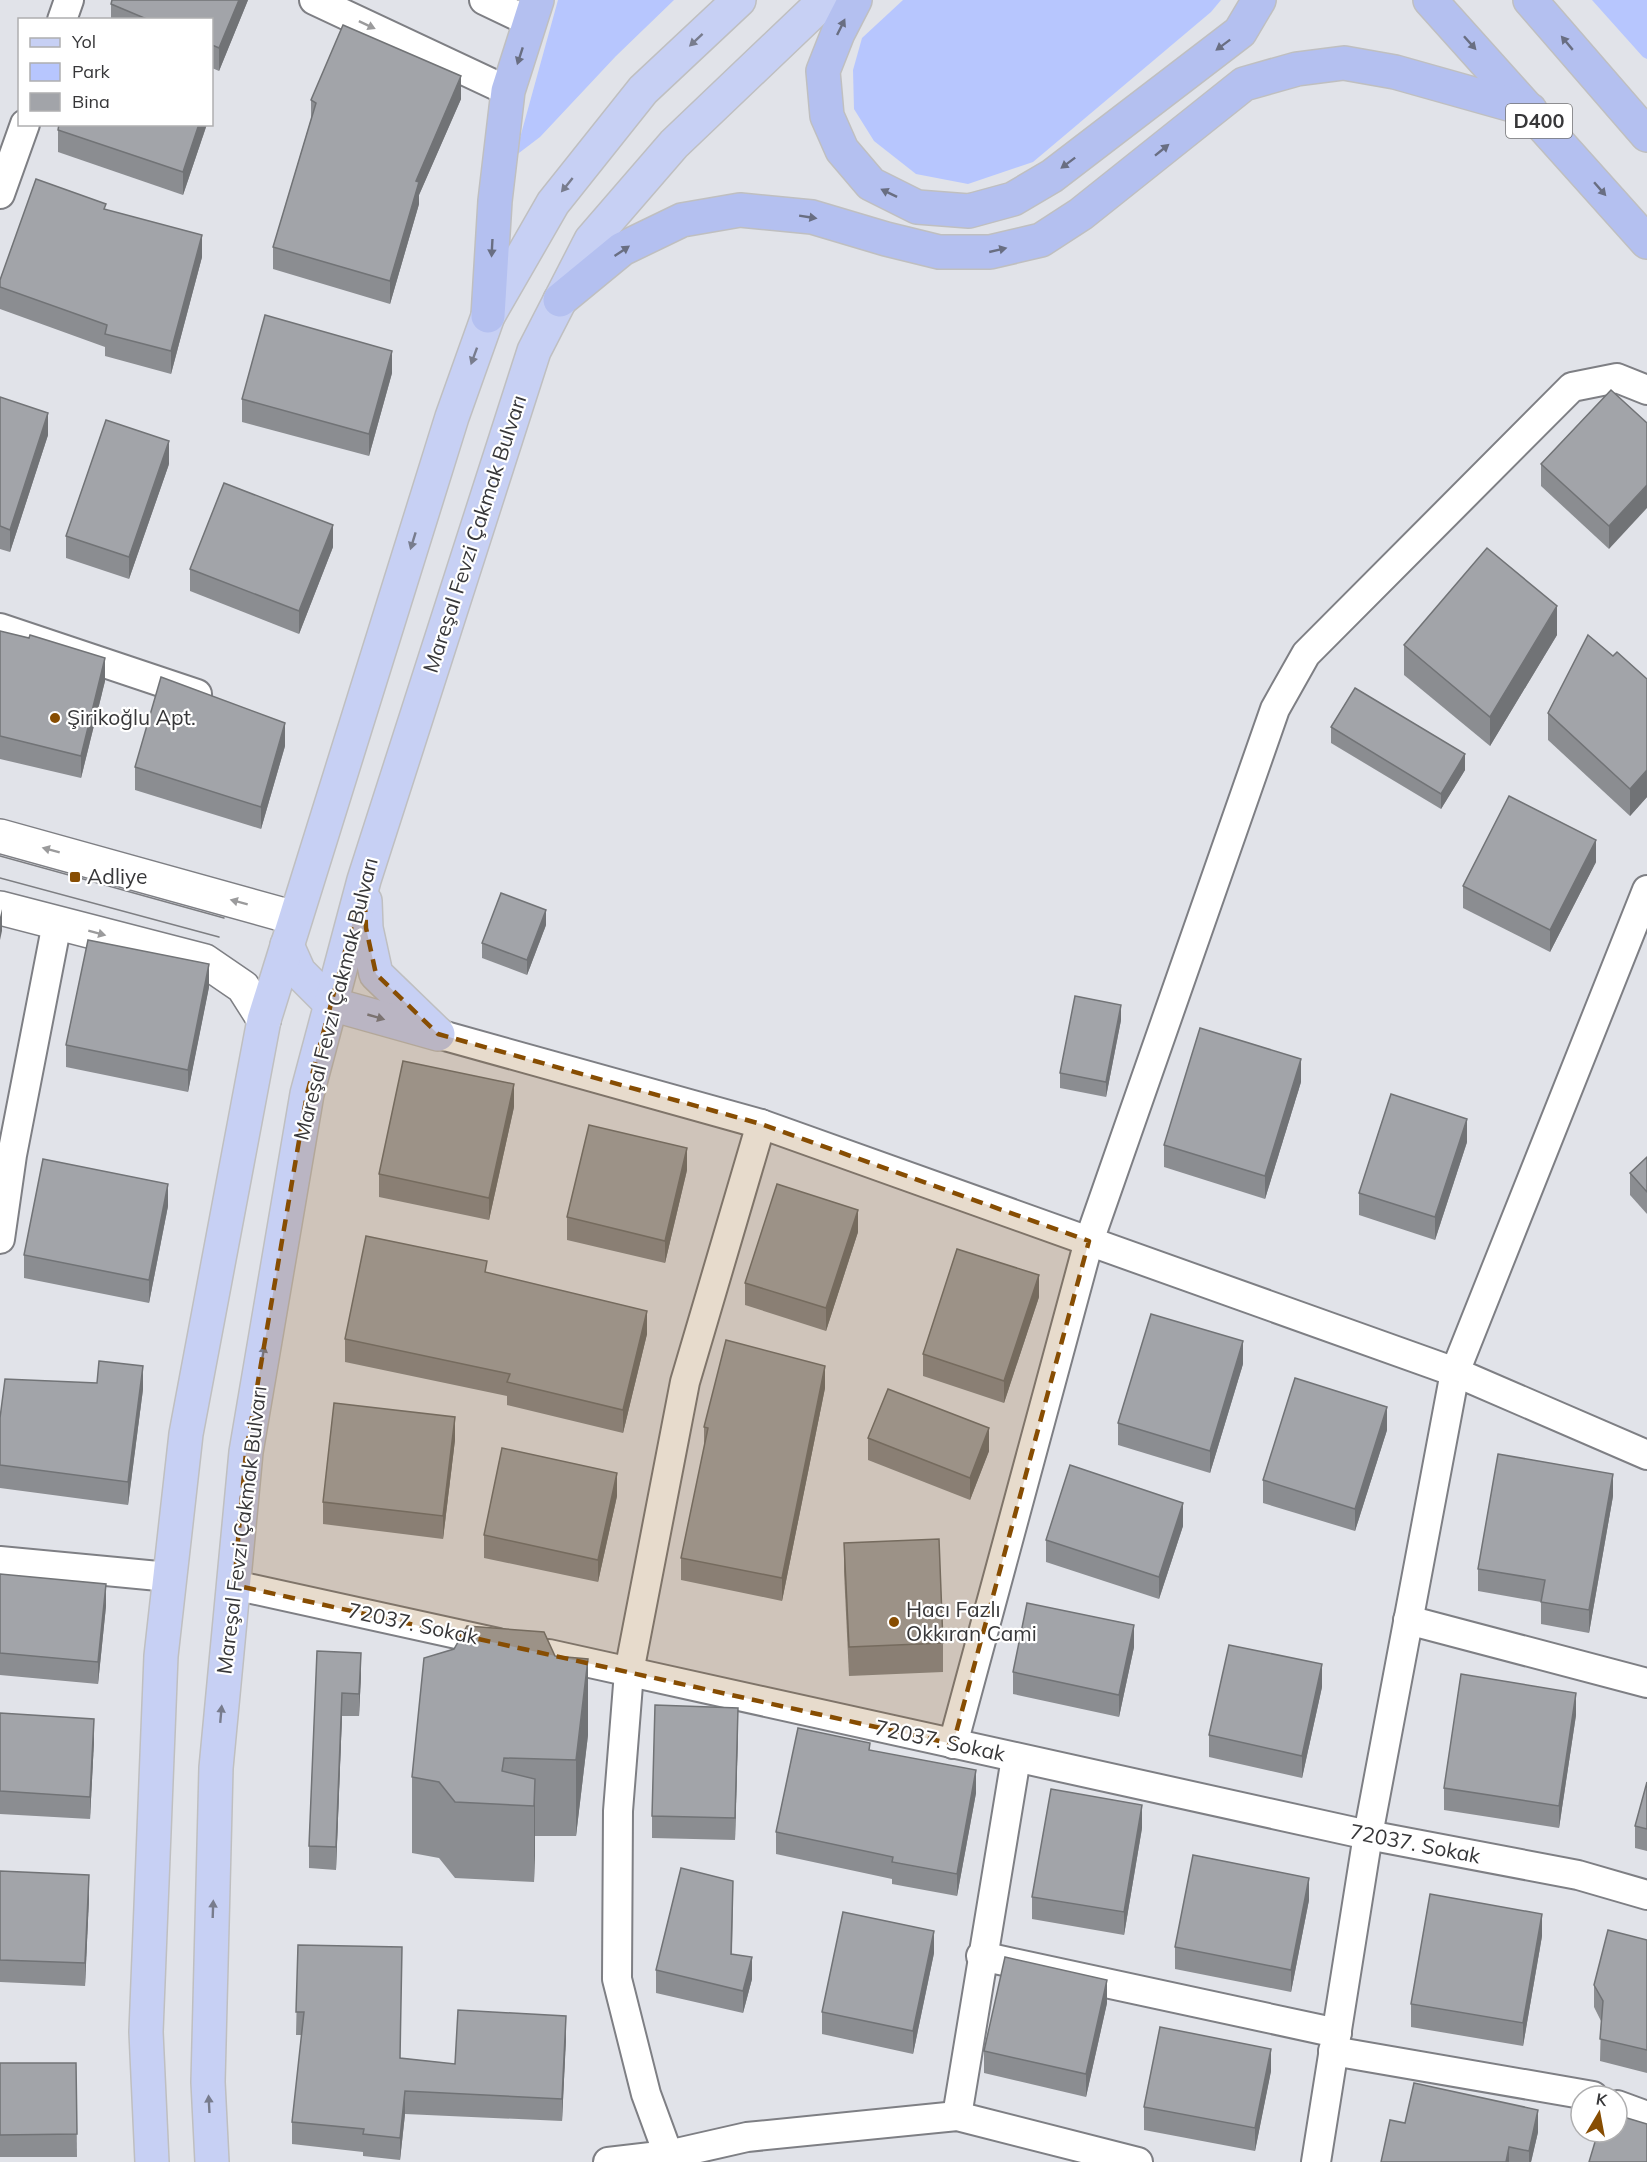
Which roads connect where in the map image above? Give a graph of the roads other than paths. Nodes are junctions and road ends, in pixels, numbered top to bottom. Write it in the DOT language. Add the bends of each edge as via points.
graph roads {
  1 [pos="69,0"];
  2 [pos="314,0"];
  3 [pos="484,0"];
  4 [pos="739,0"];
  5 [pos="825,0"];
  6 [pos="855,0"];
  7 [pos="1259,0"];
  8 [pos="1431,0"];
  9 [pos="1530,0"];
  10 [pos="534,11"];
  11 [pos="63,18"];
  12 [pos="1601,83"];
  13 [pos="508,92"];
  14 [pos="1647,98"];
  15 [pos="1530,110"];
  16 [pos="24,126"];
  17 [pos="1647,135"];
  18 [pos="0,194"];
  19 [pos="1647,242"];
  20 [pos="560,300"];
  21 [pos="488,316"];
  22 [pos="1647,390"];
  23 [pos="0,628"];
  24 [pos="219,702"];
  25 [pos="0,836"];
  26 [pos="364,880"];
  27 [pos="1647,890"];
  28 [pos="0,908"];
  29 [pos="57,923"];
  30 [pos="291,932"];
  31 [pos="331,1004"];
  32 [pos="264,1020"];
  33 [pos="438,1034"];
  34 [pos="761,1124"];
  35 [pos="0,1239"];
  36 [pos="1089,1241"];
  37 [pos="1455,1372"];
  38 [pos="1647,1455"];
  39 [pos="0,1561"];
  40 [pos="170,1577"];
  41 [pos="234,1585"];
  42 [pos="1408,1620"];
  43 [pos="629,1672"];
  44 [pos="1647,1683"];
  45 [pos="953,1744"];
  46 [pos="1016,1758"];
  47 [pos="1368,1836"];
  48 [pos="1647,1895"];
  49 [pos="981,1956"];
  50 [pos="1335,2042"];
  51 [pos="1569,2091"];
  52 [pos="1629,2109"];
  53 [pos="957,2116"];
  54 [pos="1647,2116"];
  55 [pos="670,2159"];
  56 [pos="153,2162"];
  57 [pos="212,2162"];
  58 [pos="608,2162"];
  59 [pos="1138,2162"];
  60 [pos="1316,2162"];
  1 -- 11 [label="street"];
  2 -- 13 [label="street, one-way"];
  3 -- 10 [label="street"];
  4 -- 21 [label="main road, one-way" via="643,90 553,203"];
  5 -- 20 [label="main road, Mareşal Fevzi Çakmak Bulvarı" via="674,144 591,240"];
  7 -- 6 [label="highway, one-way" via="1240,32 1052,176 1013,199 969,211 917,207 871,184 842,150 827,116 823,71"];
  8 -- 15 [label="highway, D400, one-way"];
  12 -- 9 [label="highway, one-way"];
  10 -- 13 [label="highway, one-way"];
  12 -- 14 [label="highway"];
  12 -- 17 [label="highway"];
  13 -- 21 [label="highway, one-way" via="495,201"];
  15 -- 19 [label="highway, D400, one-way"];
  20 -- 15 [label="highway, one-way" via="622,249 682,220 741,210 812,217 939,252 990,252 1041,240 1082,214 1244,84 1298,69 1344,63 1395,72"];
  16 -- 18 [label="street"];
  20 -- 26 [label="main road, Mareşal Fevzi Çakmak Bulvarı" via="534,351"];
  21 -- 30 [label="main road, one-way" via="452,417"];
  22 -- 36 [label="street" via="1617,378 1572,387 1306,654 1275,709"];
  23 -- 24 [label="street"];
  30 -- 25 [label="street, one-way"];
  26 -- 31 [label="main road, Mareşal Fevzi Çakmak Bulvarı"];
  26 -- 33 [label="main road" via="366,928 376,974"];
  27 -- 37 [label="street"];
  28 -- 29 [label="street"];
  29 -- 32 [label="street, one-way" via="206,961 243,987"];
  29 -- 35 [label="street" via="12,1155"];
  30 -- 31 [label="main road" via="299,972"];
  30 -- 32 [label="main road"];
  31 -- 33 [label="main road, one-way"];
  41 -- 31 [label="main road, Mareşal Fevzi Çakmak Bulvarı, one-way" via="246,1452 307,1094"];
  32 -- 40 [label="main road" via="186,1434"];
  33 -- 34 [label="street"];
  34 -- 36 [label="street"];
  34 -- 43 [label="street" via="685,1382"];
  36 -- 37 [label="street"];
  36 -- 45 [label="street"];
  37 -- 38 [label="street"];
  37 -- 42 [label="street"];
  39 -- 40 [label="street"];
  40 -- 56 [label="main road" via="161,1656 146,2032"];
  41 -- 43 [label="street, 72037. Sokak"];
  57 -- 41 [label="main road, Mareşal Fevzi Çakmak Bulvarı, one-way" via="208,2082 216,1768"];
  42 -- 44 [label="street"];
  42 -- 47 [label="street"];
  43 -- 45 [label="street, 72037. Sokak"];
  43 -- 55 [label="street" via="618,1811 617,1979 646,2094"];
  45 -- 46 [label="street, 72037. Sokak"];
  46 -- 47 [label="street, 72037. Sokak"];
  46 -- 49 [label="street"];
  47 -- 48 [label="street, 72037. Sokak" via="1578,1875"];
  47 -- 50 [label="street"];
  49 -- 50 [label="street"];
  49 -- 53 [label="street"];
  50 -- 51 [label="street"];
  50 -- 60 [label="street"];
  52 -- 54 [label="street"];
  53 -- 55 [label="street" via="747,2137"];
  53 -- 59 [label="street"];
  55 -- 58 [label="street"];
}
